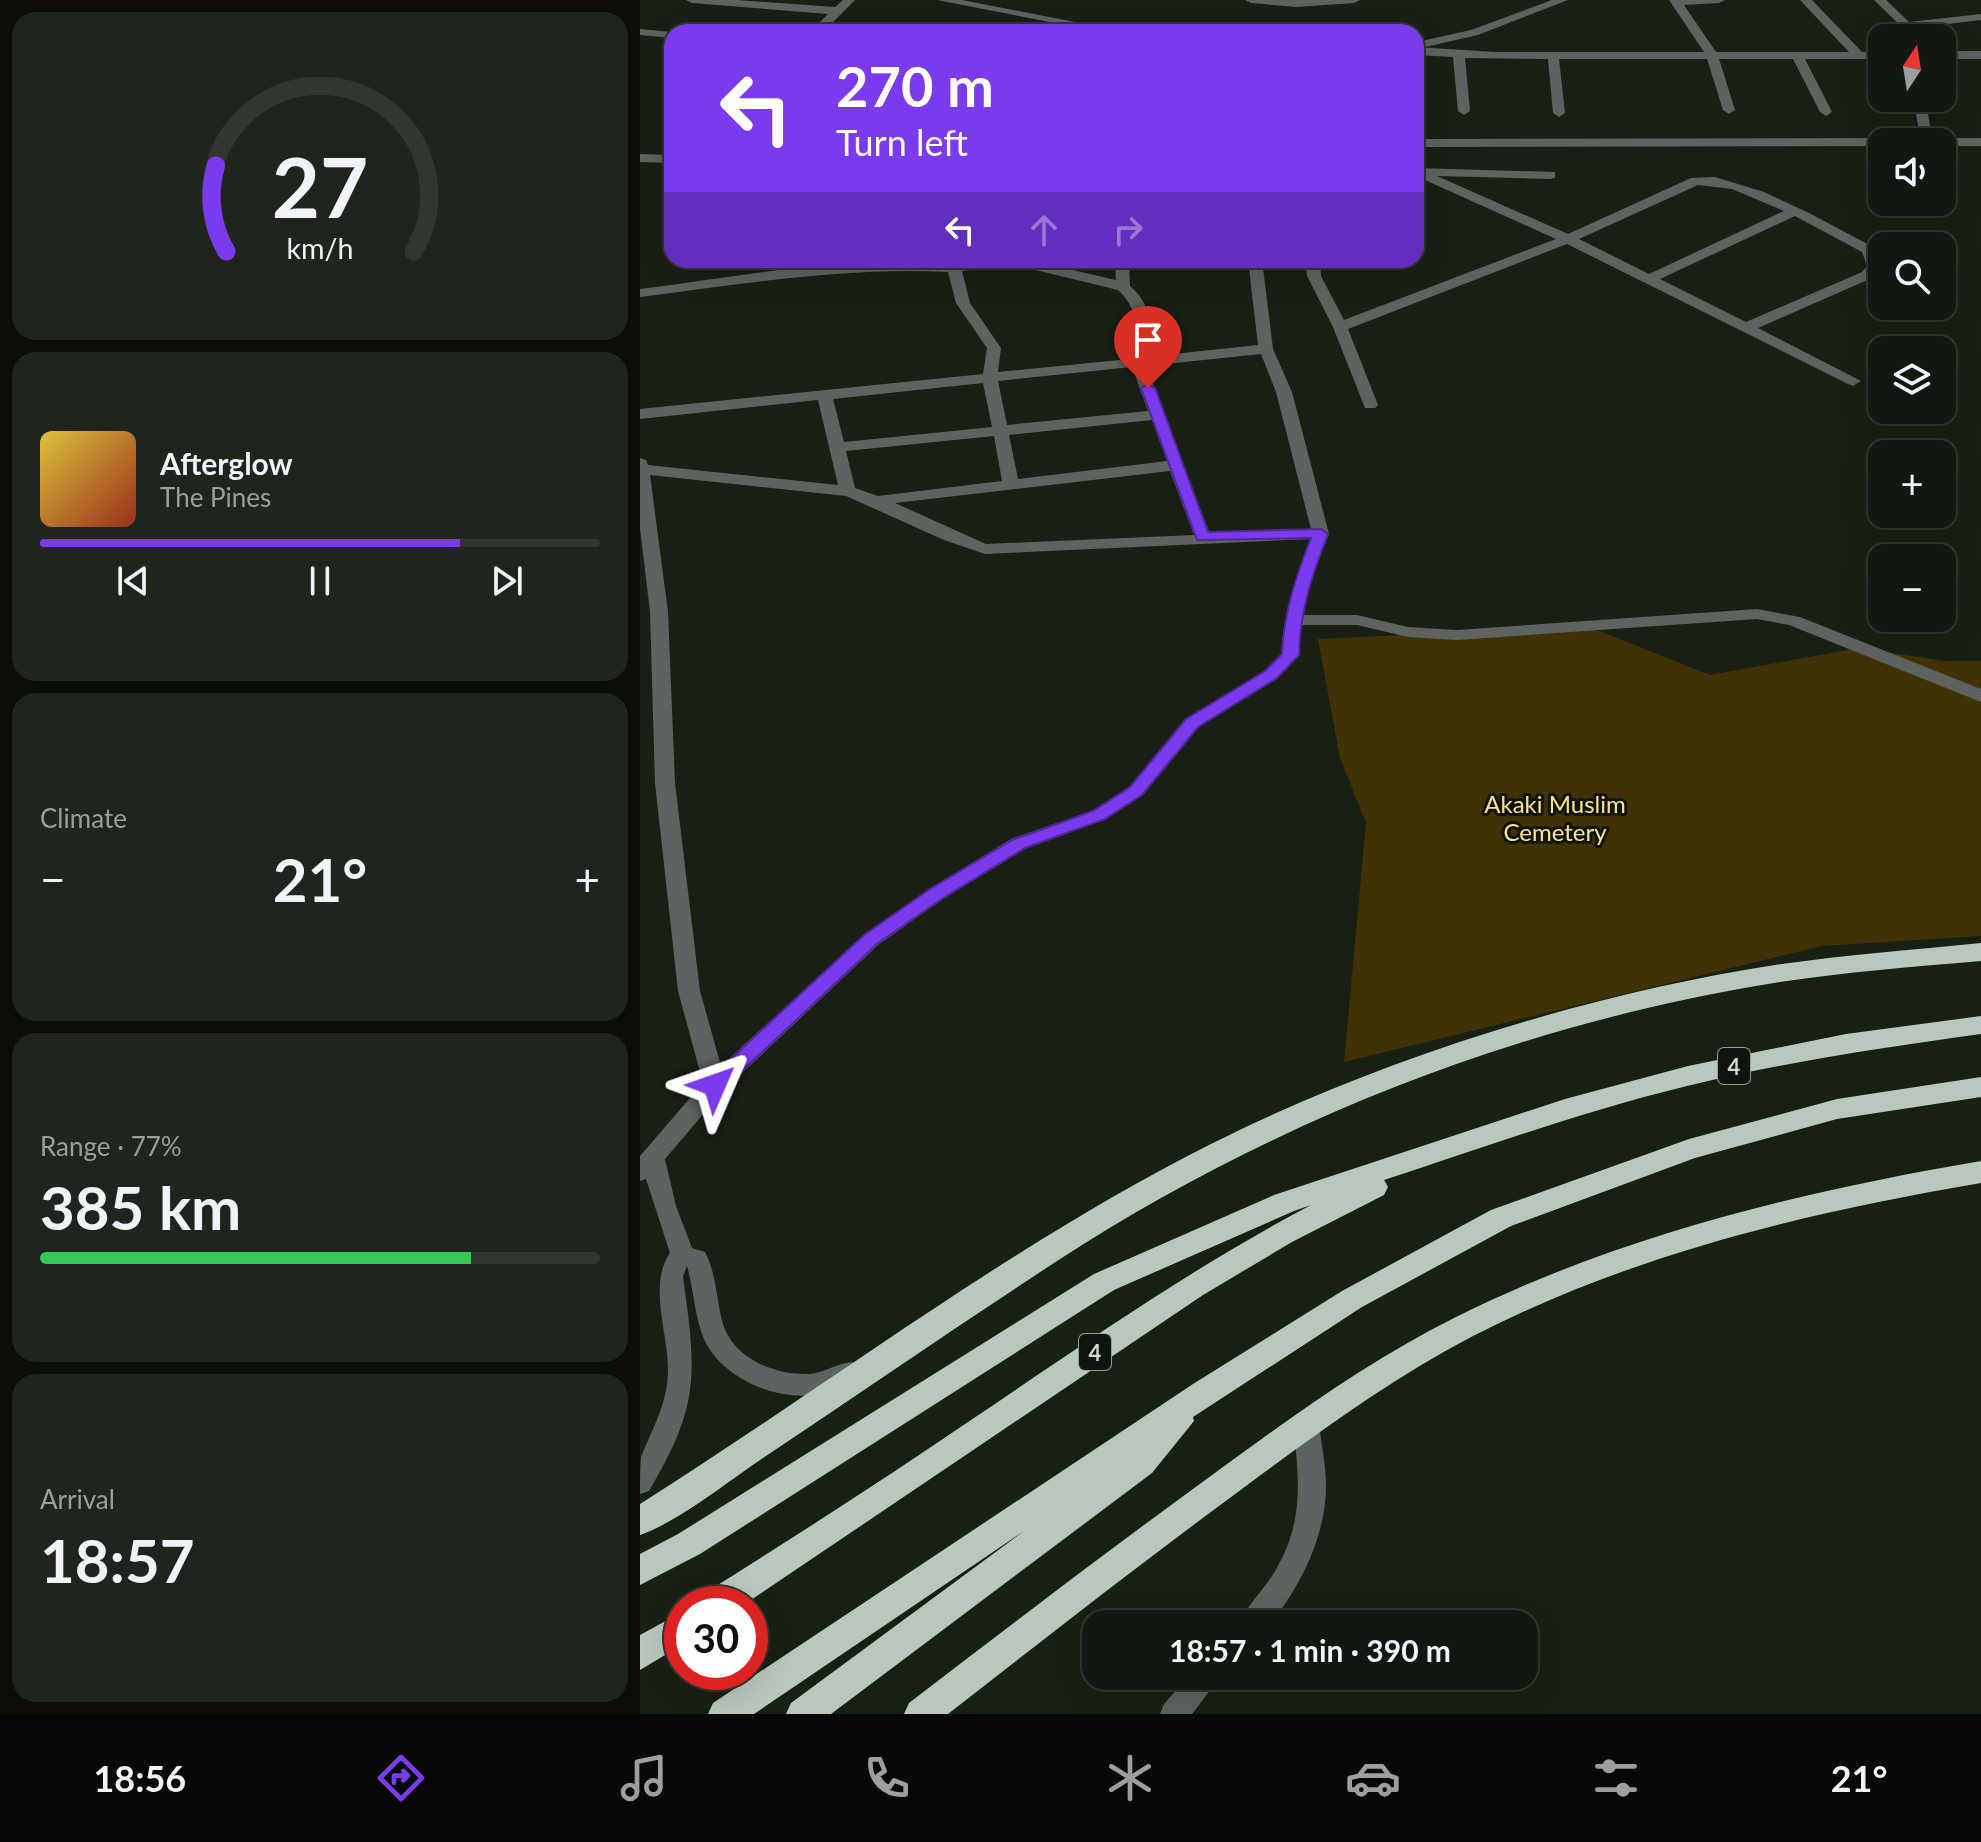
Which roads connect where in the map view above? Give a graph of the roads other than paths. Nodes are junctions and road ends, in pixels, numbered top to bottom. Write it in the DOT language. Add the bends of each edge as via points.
graph roads {
  1 [pos="692,0"];
  2 [pos="849,0"];
  3 [pos="1251,0"];
  4 [pos="1354,0"];
  5 [pos="1562,0"];
  6 [pos="1719,0"];
  7 [pos="1806,0"];
  8 [pos="1880,0"];
  9 [pos="950,1"];
  10 [pos="1676,1"];
  11 [pos="1037,8"];
  12 [pos="837,11"];
  13 [pos="1025,15"];
  14 [pos="1981,17"];
  15 [pos="824,24"];
  16 [pos="1075,24"];
  17 [pos="1904,24"];
  18 [pos="1923,24"];
  19 [pos="640,32"];
  20 [pos="664,34"];
  21 [pos="1424,46"];
  22 [pos="1424,49"];
  23 [pos="1459,54"];
  24 [pos="1553,55"];
  25 [pos="1712,55"];
  26 [pos="1797,55"];
  27 [pos="1859,55"];
  28 [pos="1868,55"];
  29 [pos="1956,55"];
  30 [pos="1981,55"];
  31 [pos="1729,110"];
  32 [pos="1464,111"];
  33 [pos="1826,112"];
  34 [pos="1559,113"];
  35 [pos="1868,142"];
  36 [pos="1956,142"];
  37 [pos="1981,142"];
  38 [pos="1424,143"];
  39 [pos="640,158"];
  40 [pos="664,159"];
  41 [pos="1424,172"];
  42 [pos="1550,175"];
  43 [pos="1424,176"];
  44 [pos="1793,212"];
  45 [pos="1568,239"];
  46 [pos="846,268"];
  47 [pos="955,268"];
  48 [pos="1044,268"];
  49 [pos="1122,268"];
  50 [pos="1256,268"];
  51 [pos="1314,268"];
  52 [pos="1649,279"];
  53 [pos="1123,287"];
  54 [pos="640,293"];
  55 [pos="1340,327"];
  56 [pos="1747,327"];
  57 [pos="1266,349"];
  58 [pos="1137,361"];
  59 [pos="990,379"];
  60 [pos="1853,381"];
  61 [pos="824,393"];
  62 [pos="1370,405"];
  63 [pos="640,414"];
  64 [pos="1159,415"];
  65 [pos="1000,431"];
  66 [pos="839,447"];
  67 [pos="1176,465"];
  68 [pos="640,467"];
  69 [pos="1011,484"];
  70 [pos="848,491"];
  71 [pos="881,500"];
  72 [pos="1321,534"];
  73 [pos="1203,537"];
  74 [pos="644,538"];
  75 [pos="1292,620"];
  76 [pos="1981,696"];
  77 [pos="1981,952"];
  78 [pos="1981,1025"];
  79 [pos="715,1085"];
  80 [pos="1981,1087"];
  81 [pos="1493,1134"];
  82 [pos="646,1165"];
  83 [pos="1981,1172"];
  84 [pos="682,1254"];
  85 [pos="884,1360"];
  86 [pos="1204,1393"];
  87 [pos="1306,1423"];
  88 [pos="640,1483"];
  89 [pos="640,1521"];
  90 [pos="640,1570"];
  91 [pos="745,1586"];
  92 [pos="1265,1610"];
  93 [pos="664,1639"];
  94 [pos="640,1654"];
  95 [pos="1195,1690"];
  96 [pos="725,1714"];
  97 [pos="803,1714"];
  98 [pos="921,1714"];
  99 [pos="1174,1714"];
  1 -- 12 [label="street"];
  2 -- 12 [label="street"];
  3 -- 4 [label="street"];
  5 -- 21 [label="street"];
  6 -- 10 [label="street"];
  7 -- 27 [label="street"];
  8 -- 17 [label="street"];
  9 -- 13 [label="street"];
  10 -- 25 [label="street"];
  11 -- 13 [label="street"];
  12 -- 15 [label="street"];
  13 -- 16 [label="street"];
  14 -- 18 [label="street"];
  19 -- 20 [label="street"];
  22 -- 23 [label="street"];
  23 -- 24 [label="street"];
  23 -- 32 [label="street"];
  24 -- 25 [label="street"];
  24 -- 34 [label="street"];
  25 -- 26 [label="street"];
  25 -- 31 [label="street"];
  26 -- 27 [label="street"];
  26 -- 33 [label="street"];
  27 -- 28 [label="street"];
  29 -- 30 [label="street"];
  35 -- 38 [label="street"];
  36 -- 37 [label="street"];
  39 -- 40 [label="street"];
  41 -- 42 [label="street"];
  43 -- 45 [label="street"];
  44 -- 45 [label="street" via="1735,183 1708,179"];
  44 -- 52 [label="street"];
  44 -- 56 [label="street" via="1868,250 1874,266 1867,275"];
  45 -- 52 [label="street"];
  45 -- 55 [label="street"];
  46 -- 54 [label="street"];
  47 -- 59 [label="street" via="967,312 994,348"];
  48 -- 53 [label="street"];
  49 -- 53 [label="street"];
  50 -- 57 [label="street"];
  51 -- 55 [label="street"];
  52 -- 56 [label="street"];
  53 -- 58 [label="street" via="1145,326"];
  55 -- 62 [label="street"];
  56 -- 60 [label="street"];
  57 -- 58 [label="street"];
  57 -- 72 [label="street" via="1284,392"];
  58 -- 59 [label="street"];
  58 -- 64 [label="street"];
  59 -- 61 [label="street"];
  59 -- 65 [label="street"];
  61 -- 63 [label="street"];
  61 -- 66 [label="street"];
  64 -- 65 [label="street"];
  64 -- 67 [label="street"];
  65 -- 66 [label="street"];
  65 -- 69 [label="street"];
  66 -- 70 [label="street"];
  67 -- 69 [label="street"];
  67 -- 73 [label="street"];
  68 -- 70 [label="street"];
  68 -- 74 [label="street"];
  69 -- 71 [label="street"];
  70 -- 71 [label="street"];
  71 -- 73 [label="street" via="985,549"];
  72 -- 73 [label="street"];
  72 -- 75 [label="street"];
  74 -- 79 [label="street" via="659,612 665,783 689,991"];
  75 -- 76 [label="street" via="1357,620 1408,632 1457,635 1776,616"];
  75 -- 79 [label="street" via="1290,655 1271,675 1192,723 1136,791 1099,815 1018,844 936,894 871,940"];
  77 -- 85 [label="highway" via="1832,966 1716,985 1569,1019 1448,1056 1198,1163"];
  78 -- 81 [label="highway, 4" via="1846,1043 1688,1076"];
  79 -- 82 [label="street"];
  80 -- 86 [label="highway" via="1837,1109 1689,1149 1501,1218 1352,1299"];
  81 -- 90 [label="highway" via="1284,1203 1104,1282"];
  81 -- 91 [label="highway, 4" via="1307,1218 1155,1311"];
  82 -- 84 [label="street"];
  83 -- 87 [label="highway" via="1762,1214 1569,1278 1464,1326"];
  84 -- 85 [label="street" via="696,1259 701,1269 712,1328 725,1351 749,1371 779,1382 813,1385"];
  84 -- 88 [label="street" via="671,1276 679,1397 661,1448"];
  85 -- 89 [label="highway"];
  86 -- 96 [label="highway"];
  86 -- 97 [label="highway" via="1141,1463"];
  87 -- 92 [label="street" via="1313,1487 1305,1540"];
  87 -- 98 [label="highway"];
  93 -- 94 [label="highway"];
  95 -- 99 [label="street"];
}
